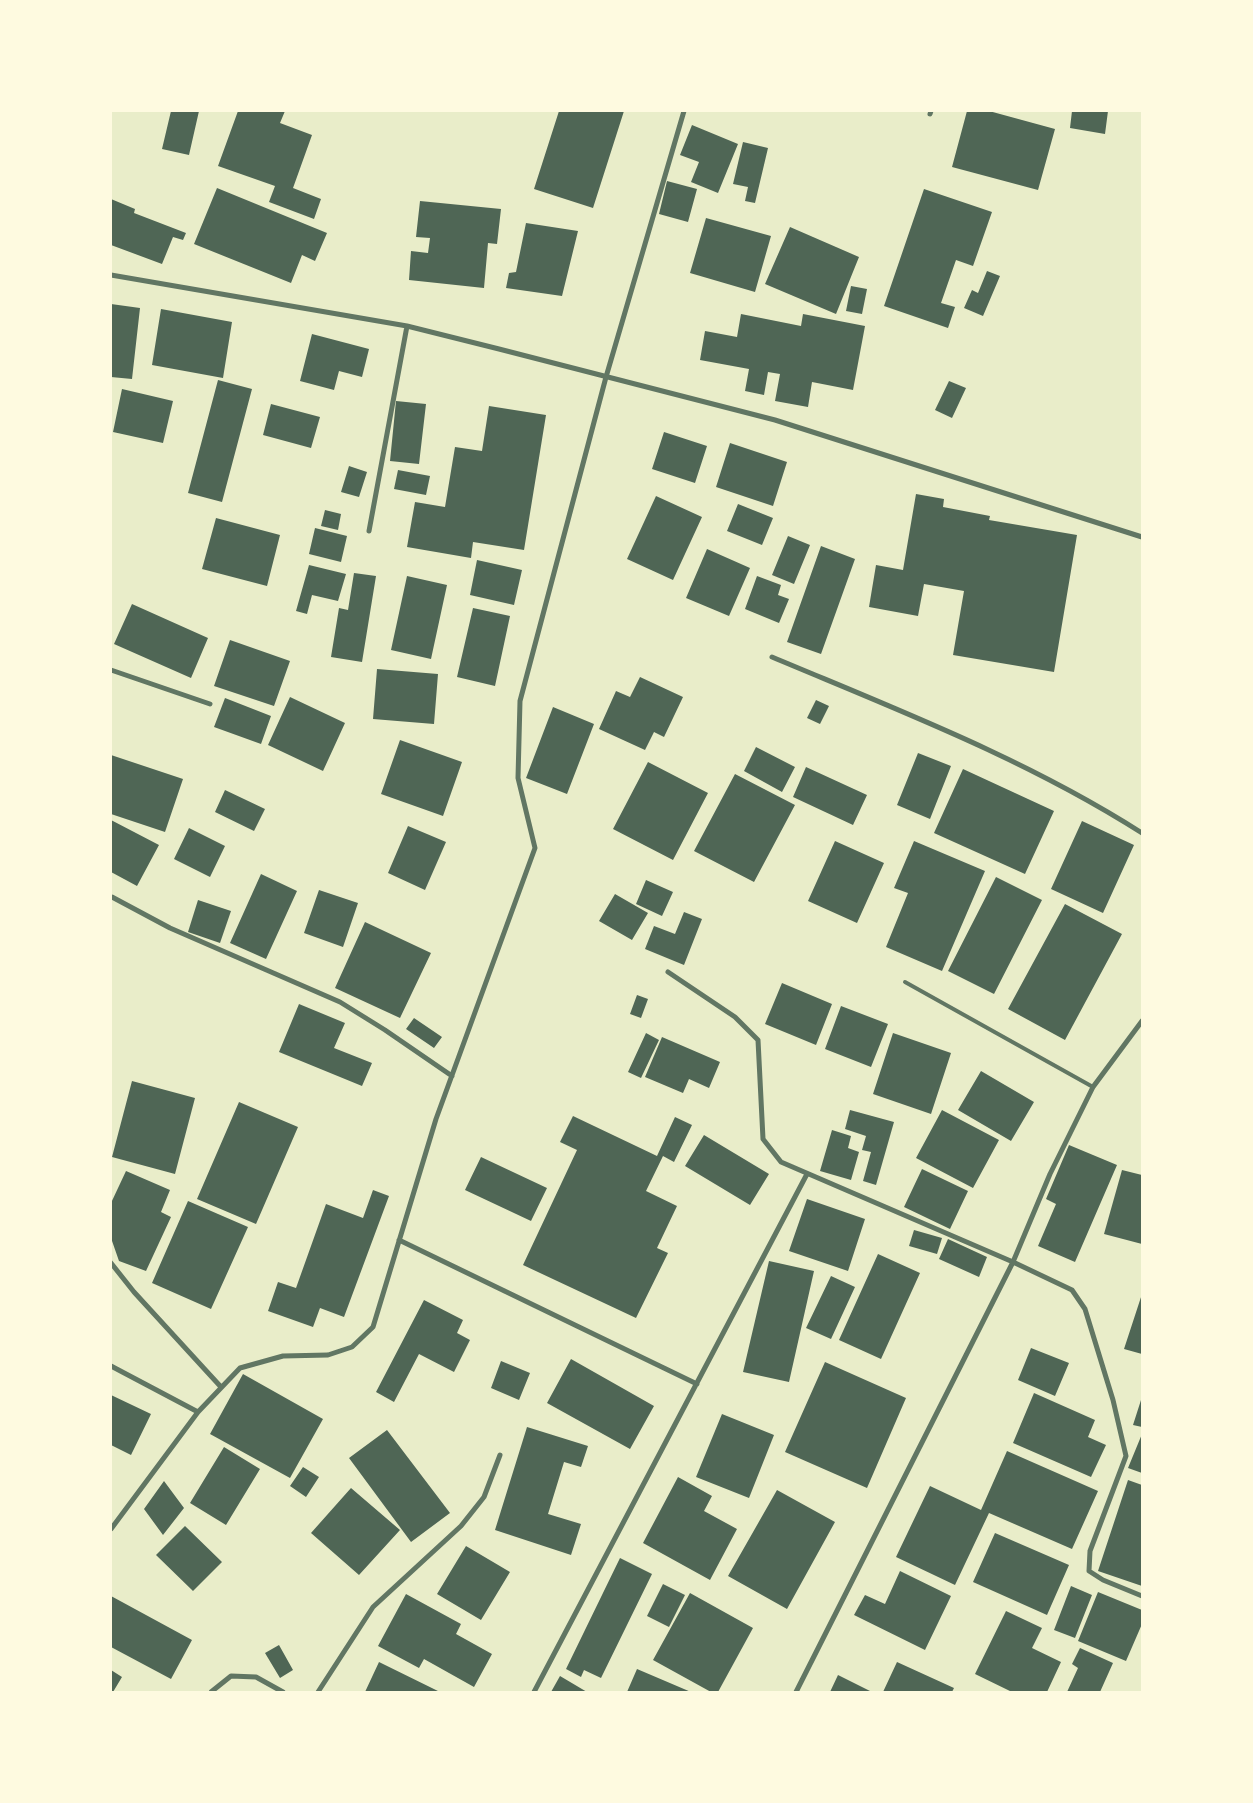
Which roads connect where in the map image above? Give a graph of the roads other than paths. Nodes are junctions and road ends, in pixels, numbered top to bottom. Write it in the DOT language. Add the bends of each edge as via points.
graph roads {
  1 [pos="684,111"];
  2 [pos="111,275"];
  3 [pos="407,326"];
  4 [pos="606,378"];
  5 [pos="370,531"];
  6 [pos="1142,537"];
  7 [pos="772,657"];
  8 [pos="111,670"];
  9 [pos="210,704"];
  10 [pos="1142,832"];
  11 [pos="112,896"];
  12 [pos="668,972"];
  13 [pos="905,982"];
  14 [pos="1142,1021"];
  15 [pos="452,1076"];
  16 [pos="1093,1087"];
  17 [pos="807,1174"];
  18 [pos="399,1240"];
  19 [pos="1013,1262"];
  20 [pos="111,1263"];
  21 [pos="111,1366"];
  22 [pos="698,1384"];
  23 [pos="221,1387"];
  24 [pos="198,1412"];
  25 [pos="500,1454"];
  26 [pos="111,1529"];
  27 [pos="1142,1596"];
  28 [pos="211,1692"];
  29 [pos="283,1692"];
  30 [pos="318,1692"];
  31 [pos="534,1692"];
  32 [pos="796,1692"];
  1 -- 4 [label="street"];
  2 -- 3 [label="street"];
  3 -- 4 [label="street"];
  3 -- 5 [label="street"];
  4 -- 6 [label="street" via="775,420"];
  4 -- 15 [label="street" via="520,701 518,778 535,848"];
  7 -- 10 [label="street" via="972,741 1089,799"];
  8 -- 9 [label="street"];
  11 -- 15 [label="street" via="170,928 340,1002"];
  12 -- 17 [label="street" via="735,1017 758,1040 763,1139 781,1162"];
  13 -- 16 [label="lane"];
  14 -- 16 [label="street"];
  15 -- 18 [label="street"];
  16 -- 19 [label="street" via="1050,1174"];
  17 -- 19 [label="street"];
  17 -- 22 [label="street"];
  18 -- 22 [label="street"];
  18 -- 23 [label="street" via="374,1327 352,1346 328,1355 283,1356 240,1368"];
  19 -- 27 [label="street" via="1072,1290 1085,1309 1113,1400 1126,1456 1090,1551 1089,1571"];
  19 -- 32 [label="street"];
  20 -- 23 [label="street"];
  21 -- 24 [label="street"];
  22 -- 31 [label="street"];
  23 -- 24 [label="street"];
  24 -- 26 [label="street"];
  25 -- 30 [label="street" via="484,1497 461,1526 374,1608"];
  28 -- 29 [label="street" via="231,1676 256,1677"];
}
